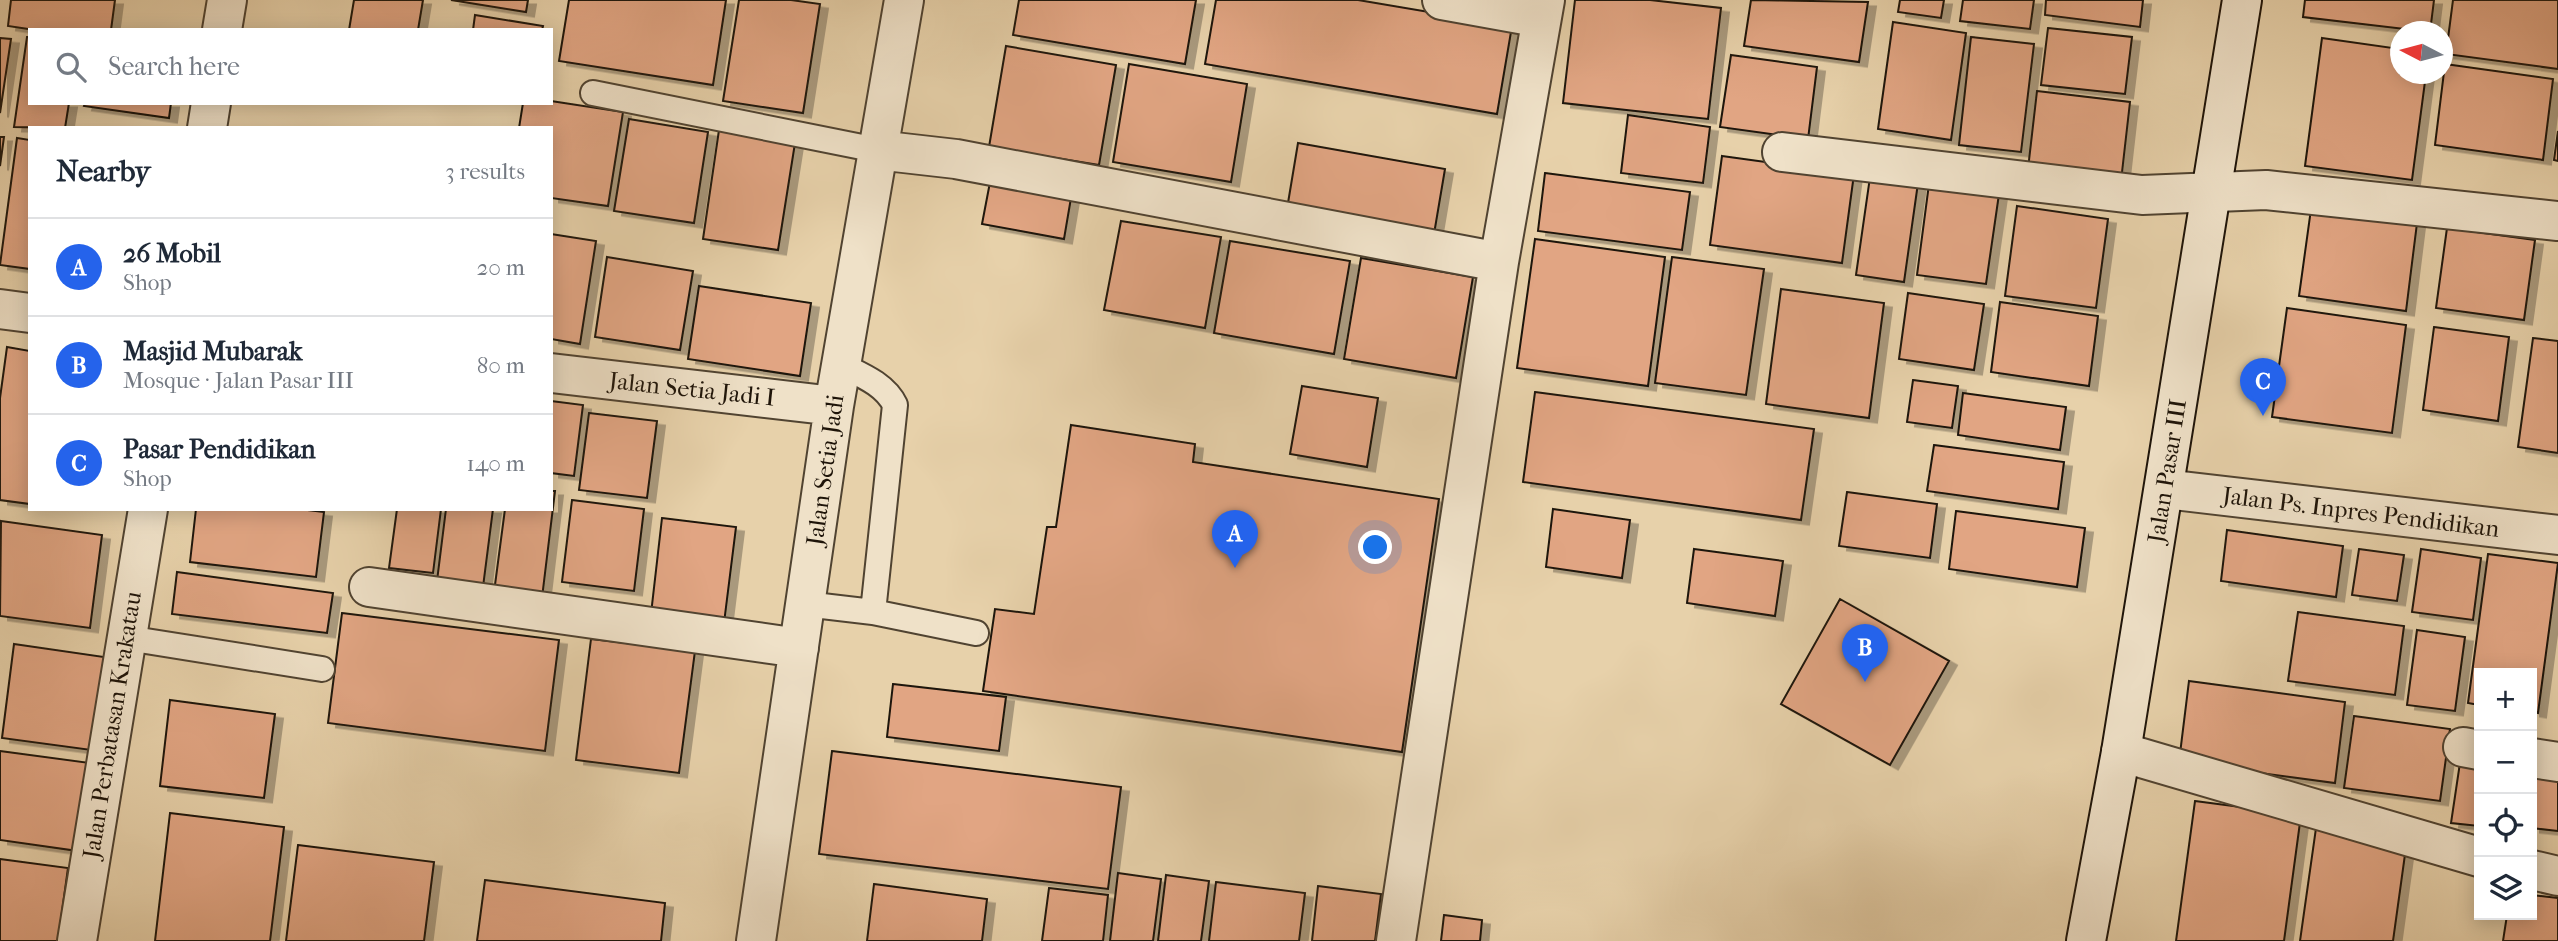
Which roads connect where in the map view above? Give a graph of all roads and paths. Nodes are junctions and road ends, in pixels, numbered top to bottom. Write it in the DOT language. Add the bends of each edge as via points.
graph roads {
  1 [pos="226,0"];
  2 [pos="904,0"];
  3 [pos="1442,0"];
  4 [pos="2242,0"];
  5 [pos="1537,10"];
  6 [pos="222,28"];
  7 [pos="593,93"];
  8 [pos="211,105"];
  9 [pos="207,126"];
  10 [pos="877,150"];
  11 [pos="1782,152"];
  12 [pos="2211,193"];
  13 [pos="2558,221"];
  14 [pos="1491,260"];
  15 [pos="0,309"];
  16 [pos="28,313"];
  17 [pos="841,365"];
  18 [pos="553,373"];
  19 [pos="834,406"];
  20 [pos="2165,489"];
  21 [pos="148,511"];
  22 [pos="2558,536"];
  23 [pos="369,587"];
  24 [pos="805,604"];
  25 [pos="873,612"];
  26 [pos="976,633"];
  27 [pos="127,638"];
  28 [pos="799,648"];
  29 [pos="322,669"];
  30 [pos="2121,752"];
  31 [pos="2537,759"];
  32 [pos="2558,762"];
  33 [pos="2474,856"];
  34 [pos="2537,871"];
  35 [pos="2558,876"];
  36 [pos="77,941"];
  37 [pos="756,941"];
  38 [pos="1396,941"];
  39 [pos="2086,941"];
  1 -- 6 [label="street"];
  2 -- 10 [label="street, Jalan Setia Jadi"];
  3 -- 5 [label="street"];
  4 -- 12 [label="street, Jalan Pasar III"];
  5 -- 14 [label="street"];
  7 -- 10 [label="lane"];
  8 -- 9 [label="street"];
  10 -- 14 [label="street" via="956,159"];
  10 -- 17 [label="street, Jalan Setia Jadi"];
  11 -- 12 [label="street" via="2142,195"];
  12 -- 13 [label="street" via="2266,190"];
  12 -- 20 [label="street, Jalan Pasar III"];
  14 -- 38 [label="street"];
  15 -- 16 [label="street"];
  17 -- 19 [label="street, Jalan Setia Jadi"];
  17 -- 25 [label="lane" via="870,379 891,395 895,405"];
  18 -- 19 [label="street, Jalan Setia Jadi I"];
  19 -- 24 [label="street, Jalan Setia Jadi"];
  20 -- 22 [label="street, Jalan Ps. Inpres Pendidikan"];
  20 -- 30 [label="street, Jalan Pasar III"];
  21 -- 27 [label="street, Jalan Perbatasan Krakatau"];
  23 -- 28 [label="street"];
  24 -- 25 [label="lane"];
  24 -- 28 [label="street, Jalan Setia Jadi"];
  25 -- 26 [label="lane"];
  27 -- 29 [label="lane"];
  27 -- 36 [label="street, Jalan Perbatasan Krakatau"];
  28 -- 37 [label="street, Jalan Setia Jadi"];
  30 -- 33 [label="street"];
  30 -- 39 [label="street, Jalan Pasar III"];
  31 -- 32 [label="street"];
  34 -- 35 [label="street"];
}
